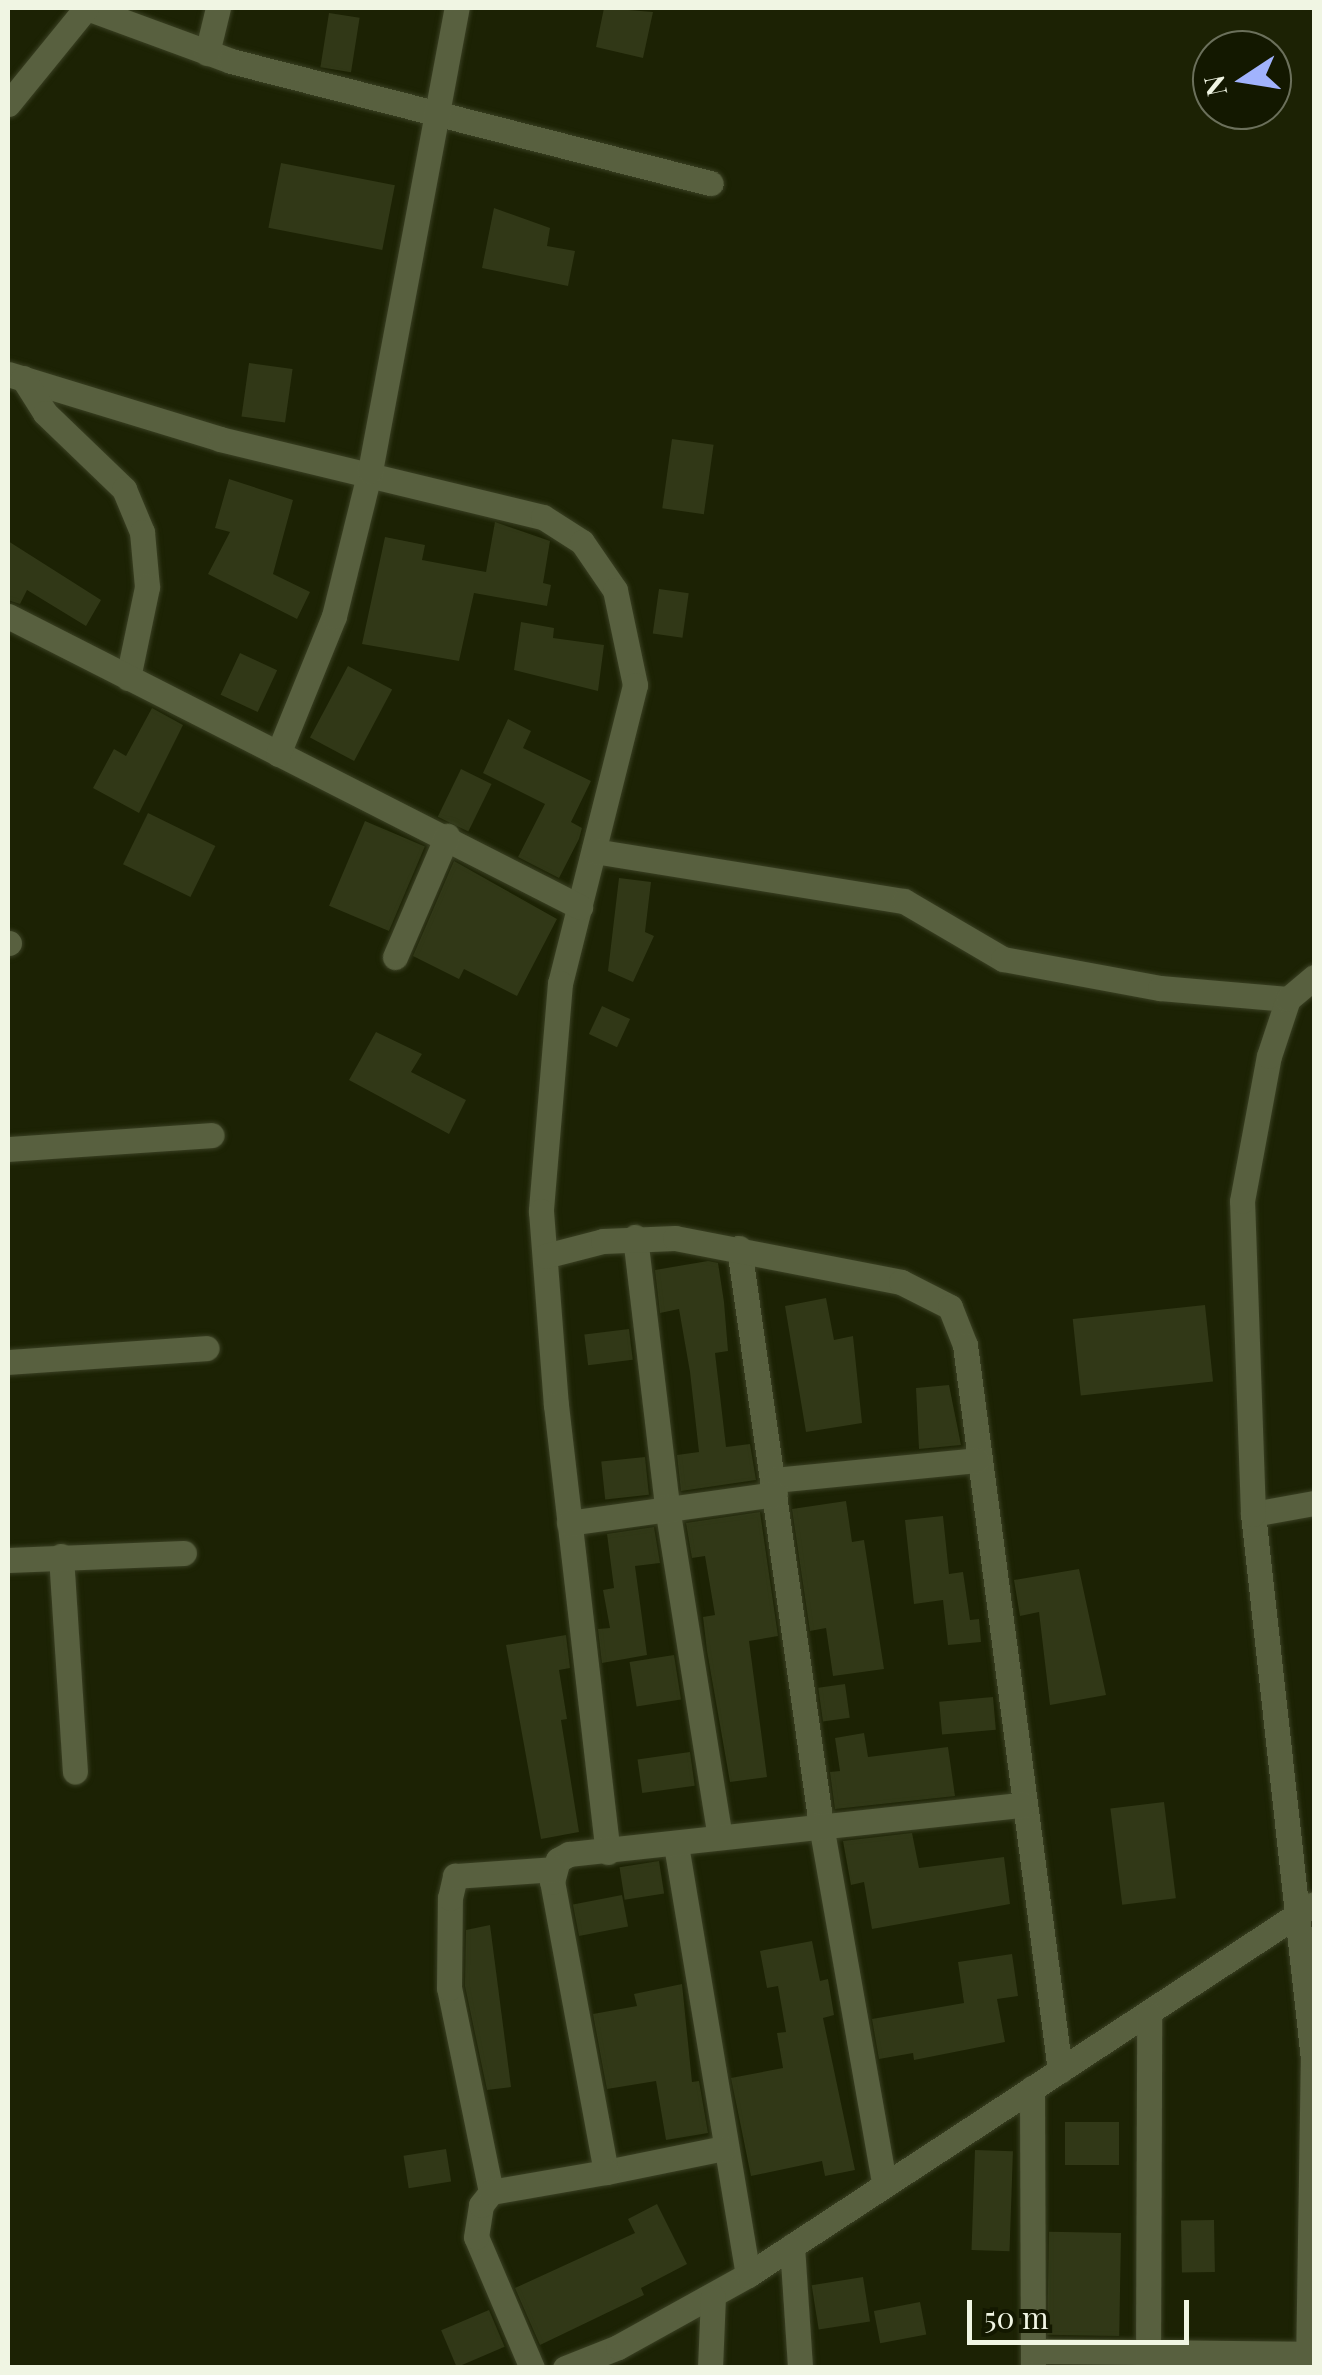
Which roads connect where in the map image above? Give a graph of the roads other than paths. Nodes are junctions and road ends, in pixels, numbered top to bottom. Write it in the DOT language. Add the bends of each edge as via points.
graph roads {
  1 [pos="87,8"];
  2 [pos="218,8"];
  3 [pos="457,8"];
  4 [pos="208,54"];
  5 [pos="8,104"];
  6 [pos="434,113"];
  7 [pos="710,183"];
  8 [pos="15,376"];
  9 [pos="370,471"];
  10 [pos="8,616"];
  11 [pos="128,678"];
  12 [pos="278,754"];
  13 [pos="447,836"];
  14 [pos="594,851"];
  15 [pos="580,907"];
  16 [pos="395,957"];
  17 [pos="1314,977"];
  18 [pos="1288,999"];
  19 [pos="212,1134"];
  20 [pos="8,1148"];
  21 [pos="635,1237"];
  22 [pos="739,1248"];
  23 [pos="546,1256"];
  24 [pos="207,1348"];
  25 [pos="8,1362"];
  26 [pos="977,1460"];
  27 [pos="775,1487"];
  28 [pos="1314,1503"];
  29 [pos="667,1508"];
  30 [pos="1253,1514"];
  31 [pos="569,1524"];
  32 [pos="184,1554"];
  33 [pos="61,1556"];
  34 [pos="8,1560"];
  35 [pos="74,1772"];
  36 [pos="1024,1805"];
  37 [pos="820,1825"];
  38 [pos="720,1836"];
  39 [pos="676,1845"];
  40 [pos="608,1852"];
  41 [pos="554,1869"];
  42 [pos="1307,1908"];
  43 [pos="1149,2014"];
  44 [pos="1314,2059"];
  45 [pos="1060,2071"];
  46 [pos="1032,2088"];
  47 [pos="724,2148"];
  48 [pos="606,2172"];
  49 [pos="884,2183"];
  50 [pos="491,2192"];
  51 [pos="792,2246"];
  52 [pos="748,2275"];
  53 [pos="712,2297"];
  54 [pos="1148,2358"];
  55 [pos="1310,2358"];
  56 [pos="1034,2359"];
  57 [pos="532,2368"];
  58 [pos="565,2368"];
  59 [pos="710,2368"];
  60 [pos="800,2368"];
  1 -- 4 [label="street"];
  1 -- 5 [label="street"];
  2 -- 4 [label="street"];
  3 -- 6 [label="street"];
  4 -- 6 [label="street"];
  6 -- 7 [label="street"];
  6 -- 9 [label="street"];
  8 -- 9 [label="street" via="220,439"];
  8 -- 11 [label="street" via="124,489 142,532 147,586"];
  9 -- 12 [label="street" via="334,616"];
  9 -- 14 [label="street" via="544,517 582,542 615,590 628,625 635,686"];
  10 -- 11 [label="street"];
  11 -- 12 [label="street"];
  12 -- 13 [label="street"];
  13 -- 15 [label="street"];
  13 -- 16 [label="street"];
  14 -- 15 [label="street"];
  14 -- 18 [label="street" via="904,901 1003,959 1160,988"];
  15 -- 23 [label="street" via="550,1060 541,1211"];
  17 -- 18 [label="street"];
  18 -- 30 [label="street" via="1256,1102 1242,1202"];
  19 -- 20 [label="street"];
  21 -- 22 [label="street"];
  21 -- 23 [label="street"];
  21 -- 29 [label="street"];
  22 -- 26 [label="street" via="901,1282 950,1307 965,1345"];
  22 -- 27 [label="street"];
  23 -- 31 [label="street"];
  24 -- 25 [label="street"];
  26 -- 27 [label="street"];
  26 -- 36 [label="street"];
  27 -- 29 [label="street"];
  27 -- 37 [label="street"];
  28 -- 30 [label="street"];
  29 -- 31 [label="street"];
  29 -- 38 [label="street"];
  30 -- 42 [label="street"];
  31 -- 40 [label="street"];
  32 -- 33 [label="street"];
  33 -- 34 [label="street"];
  33 -- 35 [label="street"];
  36 -- 37 [label="street"];
  36 -- 45 [label="street"];
  37 -- 38 [label="street"];
  37 -- 49 [label="street"];
  38 -- 39 [label="street"];
  39 -- 40 [label="street"];
  39 -- 47 [label="street"];
  40 -- 41 [label="street" via="569,1854"];
  41 -- 48 [label="street" via="587,2094"];
  41 -- 50 [label="street" via="455,1876 450,1898 449,1988"];
  42 -- 43 [label="street"];
  42 -- 44 [label="street"];
  43 -- 45 [label="street"];
  43 -- 54 [label="street"];
  44 -- 55 [label="street"];
  45 -- 46 [label="street"];
  46 -- 49 [label="street"];
  46 -- 56 [label="street"];
  47 -- 48 [label="street"];
  47 -- 52 [label="street"];
  48 -- 50 [label="street"];
  49 -- 51 [label="street"];
  50 -- 57 [label="street" via="476,2218 476,2238"];
  51 -- 52 [label="street"];
  51 -- 60 [label="street"];
  52 -- 53 [label="street"];
  53 -- 58 [label="street"];
  53 -- 59 [label="street"];
  54 -- 55 [label="street"];
  54 -- 56 [label="street"];
}
